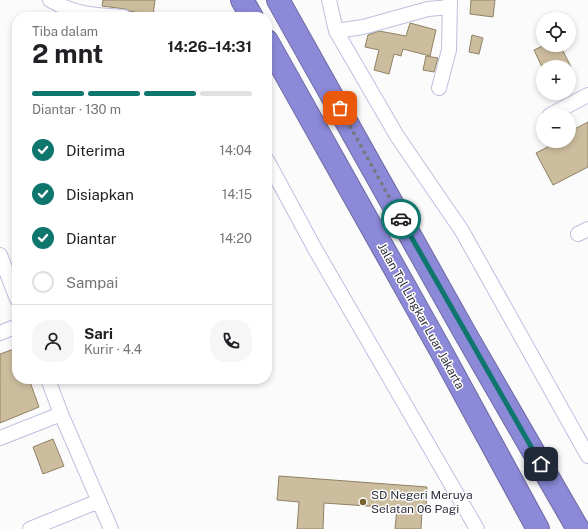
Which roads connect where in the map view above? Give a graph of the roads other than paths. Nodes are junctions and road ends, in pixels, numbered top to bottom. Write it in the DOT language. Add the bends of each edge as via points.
graph roads {
  1 [pos="50,0"];
  2 [pos="242,0"];
  3 [pos="278,0"];
  4 [pos="329,0"];
  5 [pos="450,4"];
  6 [pos="76,12"];
  7 [pos="249,12"];
  8 [pos="336,31"];
  9 [pos="272,50"];
  10 [pos="439,88"];
  11 [pos="588,95"];
  12 [pos="563,108"];
  13 [pos="272,169"];
  14 [pos="0,255"];
  15 [pos="12,286"];
  16 [pos="12,328"];
  17 [pos="0,333"];
  18 [pos="50,384"];
  19 [pos="61,414"];
  20 [pos="0,438"];
  21 [pos="588,456"];
  22 [pos="99,501"];
  23 [pos="30,529"];
  24 [pos="111,529"];
  25 [pos="477,529"];
  26 [pos="538,529"];
  27 [pos="578,529"];
  1 -- 6 [label="street"];
  2 -- 7 [label="highway"];
  3 -- 27 [label="highway"];
  4 -- 8 [label="street"];
  5 -- 8 [label="street" via="362,27"];
  5 -- 10 [label="street" via="449,50"];
  8 -- 21 [label="street" via="400,142 462,231"];
  9 -- 26 [label="highway, Jalan Tol Lingkar Luar Jakarta"];
  11 -- 12 [label="street"];
  13 -- 25 [label="street" via="318,256"];
  14 -- 15 [label="street"];
  16 -- 17 [label="street"];
  18 -- 19 [label="street"];
  19 -- 20 [label="street"];
  19 -- 22 [label="street"];
  22 -- 23 [label="street"];
  22 -- 24 [label="street"];
}
